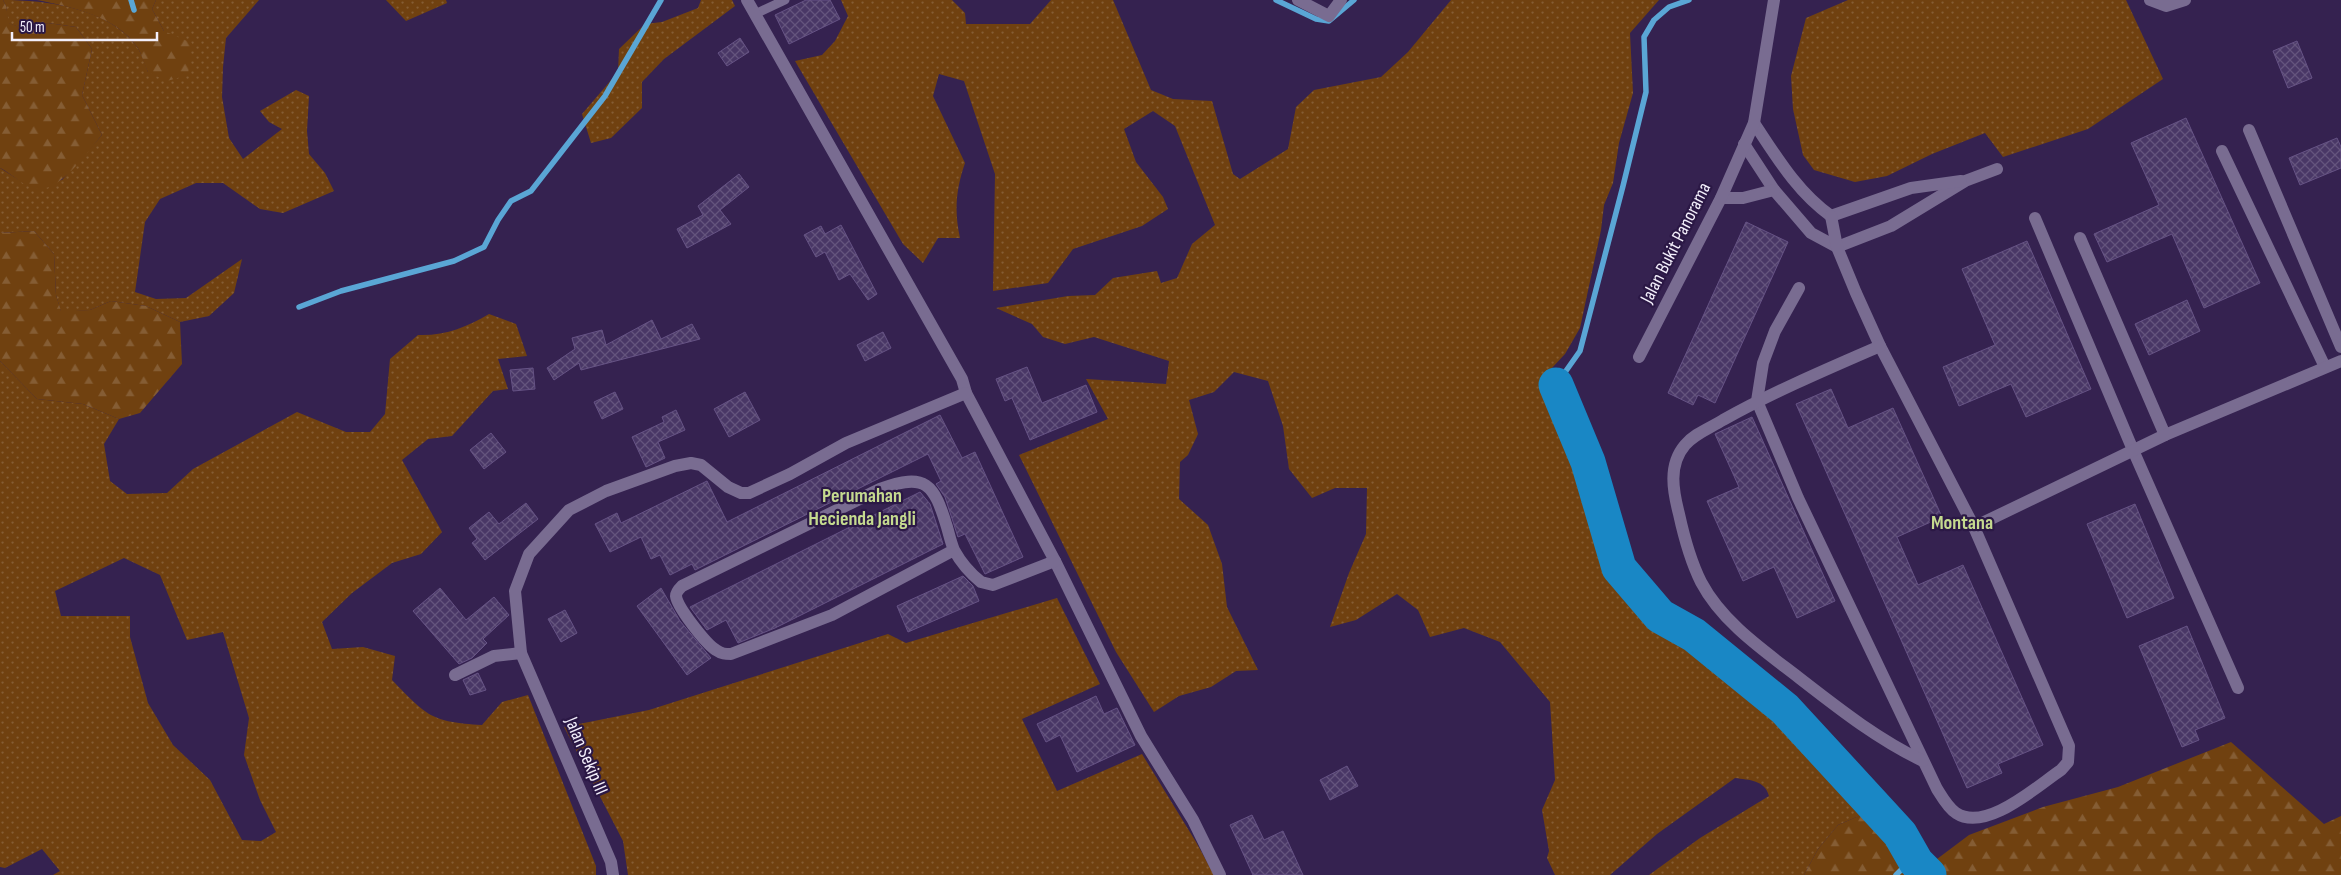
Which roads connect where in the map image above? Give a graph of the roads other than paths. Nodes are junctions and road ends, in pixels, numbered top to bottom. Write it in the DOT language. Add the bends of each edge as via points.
graph roads {
  1 [pos="747,0"];
  2 [pos="786,0"];
  3 [pos="1298,0"];
  4 [pos="1341,0"];
  5 [pos="1774,0"];
  6 [pos="2150,0"];
  7 [pos="2185,0"];
  8 [pos="755,14"];
  9 [pos="1754,123"];
  10 [pos="2250,130"];
  11 [pos="1744,144"];
  12 [pos="2222,151"];
  13 [pos="1997,169"];
  14 [pos="1965,181"];
  15 [pos="1774,190"];
  16 [pos="1721,198"];
  17 [pos="1830,216"];
  18 [pos="2035,218"];
  19 [pos="2080,238"];
  20 [pos="1837,247"];
  21 [pos="1799,288"];
  22 [pos="1880,346"];
  23 [pos="2341,347"];
  24 [pos="1640,357"];
  25 [pos="2341,361"];
  26 [pos="2325,367"];
  27 [pos="966,393"];
  28 [pos="1756,401"];
  29 [pos="2165,435"];
  30 [pos="2133,450"];
  31 [pos="1974,527"];
  32 [pos="954,550"];
  33 [pos="1055,561"];
  34 [pos="521,653"];
  35 [pos="455,674"];
  36 [pos="2238,688"];
  37 [pos="1923,761"];
  38 [pos="613,875"];
  39 [pos="1220,875"];
  1 -- 8 [label="street"];
  2 -- 8 [label="lane"];
  3 -- 4 [label="street" via="1329,16"];
  5 -- 9 [label="street, Jalan Bukit Panorama"];
  6 -- 7 [label="street" via="2166,6"];
  8 -- 27 [label="street" via="962,379"];
  9 -- 11 [label="street, Jalan Bukit Panorama"];
  9 -- 17 [label="street" via="1791,177"];
  10 -- 23 [label="street"];
  11 -- 15 [label="street"];
  11 -- 16 [label="street, Jalan Bukit Panorama"];
  12 -- 26 [label="street"];
  13 -- 14 [label="street"];
  14 -- 17 [label="street" via="1911,188"];
  14 -- 20 [label="street" via="1891,226"];
  15 -- 16 [label="street" via="1743,198"];
  15 -- 20 [label="street" via="1811,233"];
  16 -- 24 [label="street, Jalan Bukit Panorama"];
  17 -- 20 [label="street"];
  18 -- 30 [label="street"];
  19 -- 29 [label="street"];
  20 -- 22 [label="street"];
  21 -- 28 [label="street" via="1775,330 1763,363"];
  22 -- 28 [label="street"];
  22 -- 31 [label="street"];
  25 -- 26 [label="street"];
  26 -- 29 [label="street"];
  27 -- 33 [label="street"];
  27 -- 34 [label="street, Jalan Sekip III" via="846,443 749,493 728,487 701,465 691,463 606,491 569,510 529,554 515,590"];
  28 -- 37 [label="street" via="1798,498"];
  28 -- 37 [label="street" via="1690,440 1678,454 1673,490 1687,546 1701,582 1716,605 1763,650 1870,731"];
  29 -- 30 [label="street"];
  30 -- 31 [label="street"];
  30 -- 36 [label="street"];
  31 -- 37 [label="street" via="2070,754 2061,770 2016,801 1980,818 1956,813 1936,789"];
  32 -- 32 [label="street" via="832,615 731,654 723,654 706,642 676,599 682,586 895,483 920,481 931,490 940,505"];
  32 -- 33 [label="street" via="981,582 993,585"];
  33 -- 39 [label="street" via="1141,736 1193,820"];
  34 -- 35 [label="street" via="494,656"];
  34 -- 38 [label="street, Jalan Sekip III" via="611,862"];
}
